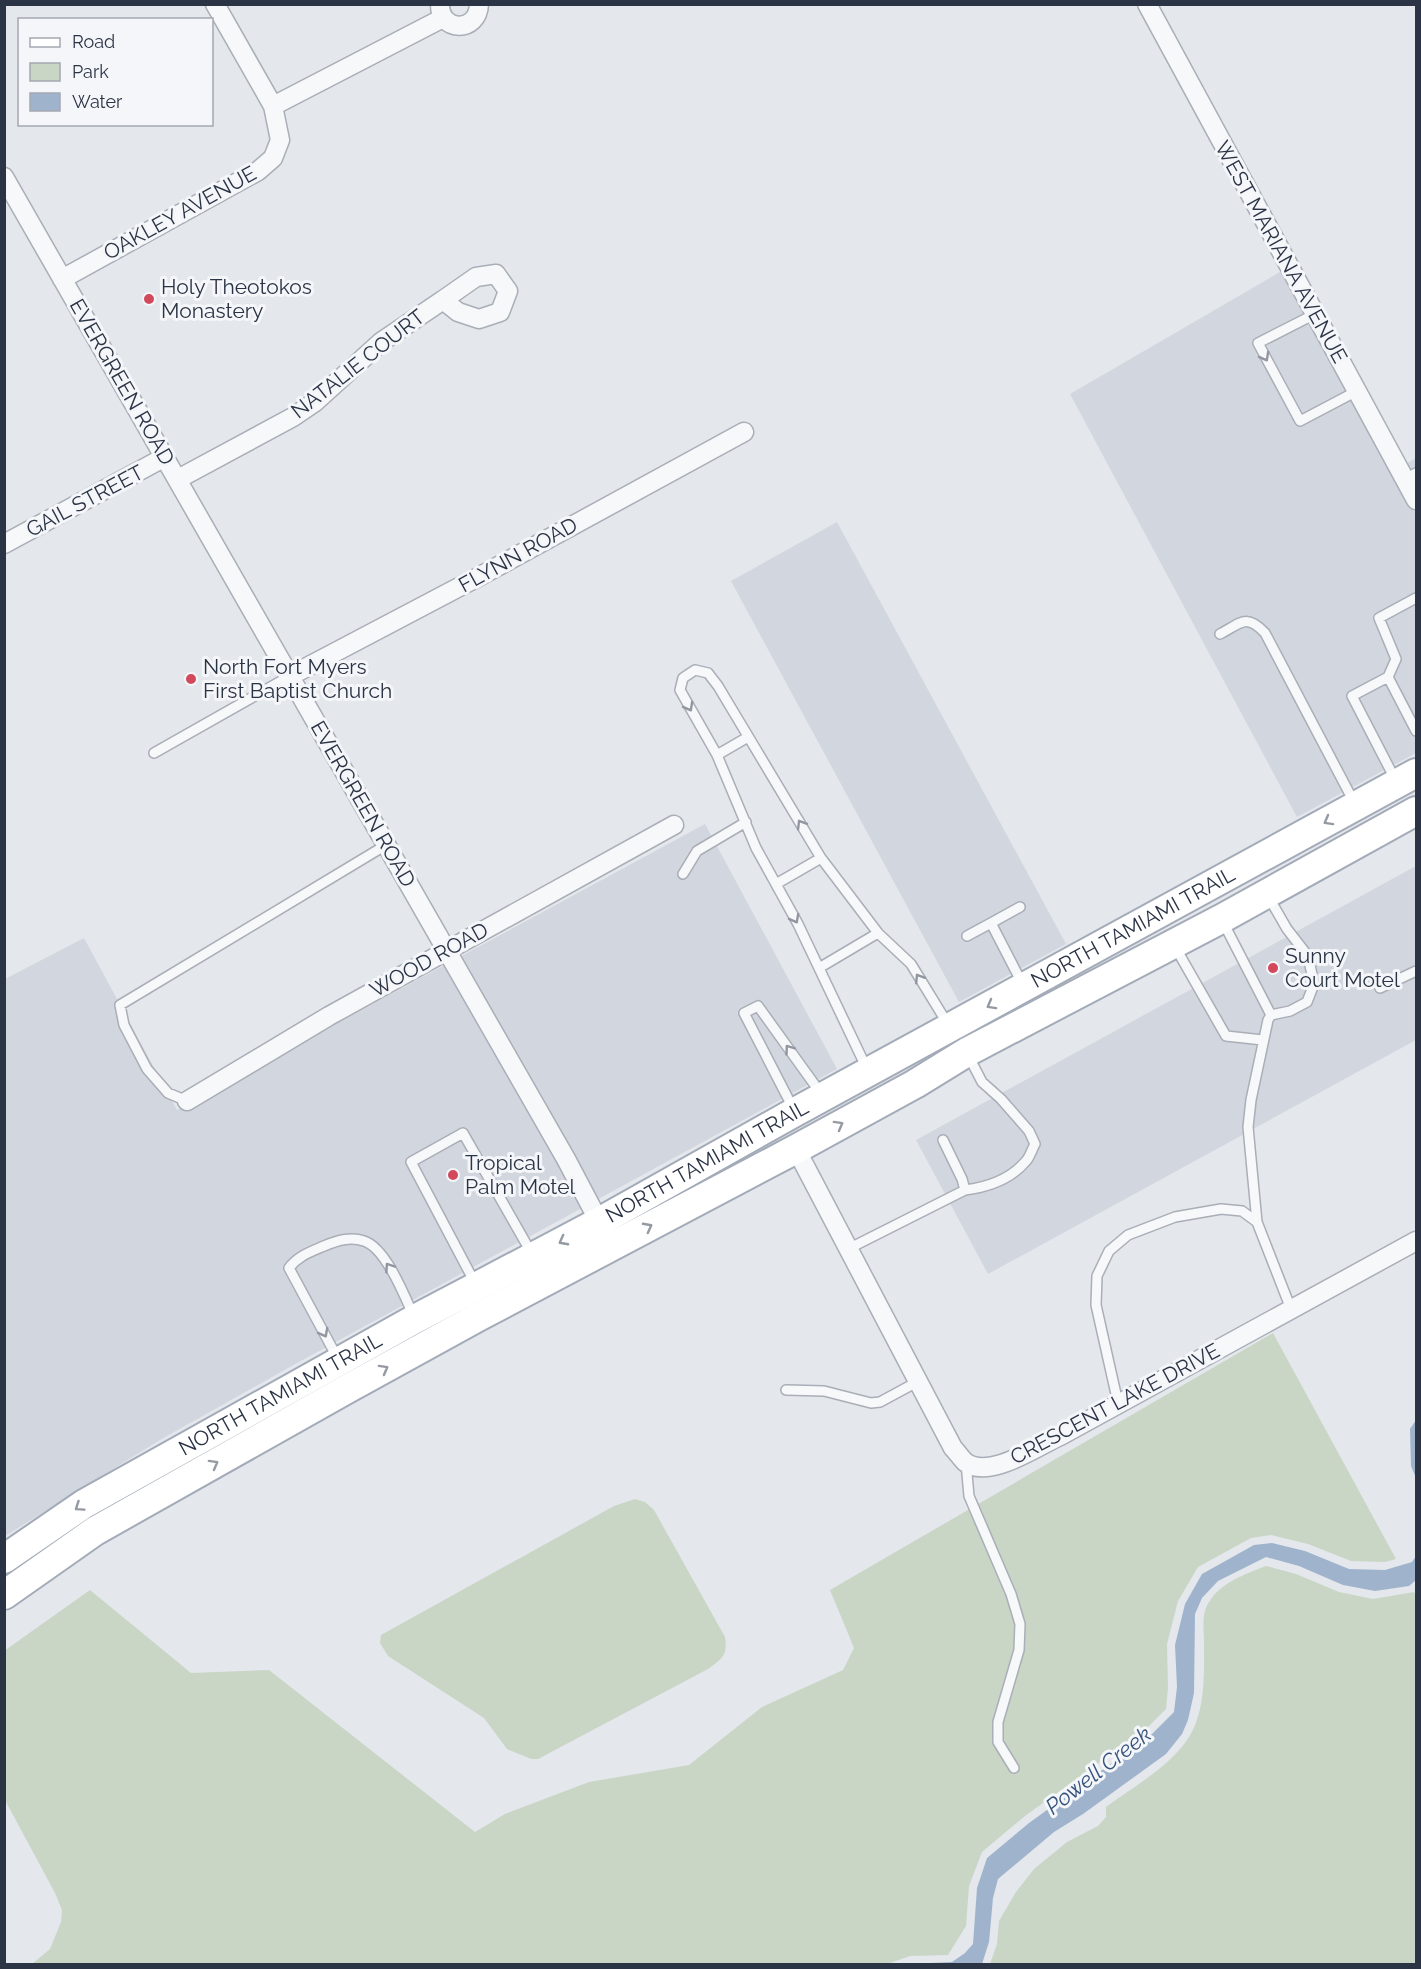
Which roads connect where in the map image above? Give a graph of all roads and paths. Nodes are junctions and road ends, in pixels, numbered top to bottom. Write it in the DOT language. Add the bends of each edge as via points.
graph roads {
  1 [pos="215,4"];
  2 [pos="479,4"];
  3 [pos="1147,4"];
  4 [pos="441,11"];
  5 [pos="273,106"];
  6 [pos="4,177"];
  7 [pos="62,279"];
  8 [pos="443,300"];
  9 [pos="1315,314"];
  10 [pos="1357,391"];
  11 [pos="744,432"];
  12 [pos="165,458"];
  13 [pos="1411,476"];
  14 [pos="177,479"];
  15 [pos="1416,500"];
  16 [pos="4,544"];
  17 [pos="1416,598"];
  18 [pos="1220,634"];
  19 [pos="290,676"];
  20 [pos="1388,677"];
  21 [pos="1416,731"];
  22 [pos="748,737"];
  23 [pos="154,753"];
  24 [pos="717,755"];
  25 [pos="1407,778"];
  26 [pos="1356,806"];
  27 [pos="1416,811"];
  28 [pos="746,822"];
  29 [pos="674,825"];
  30 [pos="386,845"];
  31 [pos="821,858"];
  32 [pos="683,874"];
  33 [pos="776,884"];
  34 [pos="1267,894"];
  35 [pos="1179,903"];
  36 [pos="1020,908"];
  37 [pos="1221,920"];
  38 [pos="992,923"];
  39 [pos="878,933"];
  40 [pos="967,936"];
  41 [pos="1173,943"];
  42 [pos="1093,949"];
  43 [pos="447,950"];
  44 [pos="819,968"];
  45 [pos="1416,971"];
  46 [pos="1121,972"];
  47 [pos="1024,987"];
  48 [pos="1380,988"];
  49 [pos="1271,1015"];
  50 [pos="1038,1016"];
  51 [pos="950,1028"];
  52 [pos="1263,1040"];
  53 [pos="967,1052"];
  54 [pos="869,1072"];
  55 [pos="823,1097"];
  56 [pos="187,1101"];
  57 [pos="795,1112"];
  58 [pos="943,1140"];
  59 [pos="796,1149"];
  60 [pos="965,1190"];
  61 [pos="1257,1222"];
  62 [pos="605,1234"];
  63 [pos="1416,1241"];
  64 [pos="848,1249"];
  65 [pos="533,1256"];
  66 [pos="477,1287"];
  67 [pos="1291,1309"];
  68 [pos="415,1319"];
  69 [pos="339,1362"];
  70 [pos="917,1382"];
  71 [pos="786,1390"];
  72 [pos="1118,1403"];
  73 [pos="225,1425"];
  74 [pos="966,1463"];
  75 [pos="148,1468"];
  76 [pos="174,1486"];
  77 [pos="95,1531"];
  78 [pos="4,1559"];
  79 [pos="4,1595"];
  80 [pos="1014,1768"];
  1 -- 5 [label="street, OAKLEY AVENUE"];
  2 -- 4 [label="street" via="476,17 466,25 454,26"];
  3 -- 9 [label="street, WEST MARIANA AVENUE"];
  4 -- 5 [label="street"];
  5 -- 7 [label="street, OAKLEY AVENUE" via="280,140 273,158 258,171"];
  6 -- 7 [label="street, EVERGREEN ROAD"];
  7 -- 12 [label="street, EVERGREEN ROAD"];
  8 -- 14 [label="street, NATALIE COURT" via="381,342 315,402"];
  9 -- 10 [label="street, WEST MARIANA AVENUE"];
  9 -- 10 [label="lane, one-way" via="1258,343 1300,421"];
  10 -- 13 [label="street, WEST MARIANA AVENUE"];
  11 -- 19 [label="street, FLYNN ROAD"];
  12 -- 14 [label="street, EVERGREEN ROAD"];
  12 -- 16 [label="street, GAIL STREET"];
  13 -- 15 [label="street, WEST MARIANA AVENUE"];
  14 -- 19 [label="street, EVERGREEN ROAD"];
  17 -- 20 [label="lane" via="1379,618 1396,659"];
  18 -- 26 [label="lane" via="1249,621 1265,633"];
  19 -- 23 [label="lane"];
  19 -- 30 [label="street, EVERGREEN ROAD"];
  20 -- 21 [label="lane"];
  20 -- 25 [label="lane" via="1352,696"];
  22 -- 24 [label="lane"];
  22 -- 24 [label="lane, one-way" via="708,673 695,670 683,678 680,690"];
  31 -- 22 [label="lane, one-way"];
  24 -- 28 [label="lane"];
  25 -- 26 [label="main road, NORTH TAMIAMI TRAIL"];
  26 -- 35 [label="main road, NORTH TAMIAMI TRAIL, one-way"];
  27 -- 34 [label="main road, NORTH TAMIAMI TRAIL"];
  28 -- 32 [label="lane" via="697,851"];
  28 -- 33 [label="lane"];
  29 -- 43 [label="street, WOOD ROAD"];
  30 -- 43 [label="street, EVERGREEN ROAD"];
  30 -- 56 [label="lane" via="120,1005 124,1025 147,1069 168,1093"];
  31 -- 33 [label="lane"];
  31 -- 39 [label="lane"];
  33 -- 44 [label="lane, one-way"];
  34 -- 37 [label="main road, NORTH TAMIAMI TRAIL"];
  34 -- 49 [label="lane" via="1308,956 1314,984 1307,1002"];
  35 -- 42 [label="main road, NORTH TAMIAMI TRAIL"];
  35 -- 46 [label="main road" via="1165,925 1132,947"];
  36 -- 38 [label="lane"];
  37 -- 41 [label="main road, NORTH TAMIAMI TRAIL"];
  37 -- 49 [label="lane"];
  38 -- 40 [label="lane"];
  38 -- 47 [label="lane"];
  39 -- 44 [label="lane"];
  51 -- 39 [label="lane, one-way" via="911,964"];
  41 -- 46 [label="main road, NORTH TAMIAMI TRAIL"];
  41 -- 52 [label="lane" via="1226,1036"];
  42 -- 47 [label="main road, NORTH TAMIAMI TRAIL"];
  42 -- 50 [label="main road" via="1084,974 1048,1000"];
  43 -- 56 [label="street, WOOD ROAD"];
  43 -- 62 [label="street, EVERGREEN ROAD"];
  44 -- 54 [label="lane"];
  45 -- 48 [label="lane"];
  46 -- 50 [label="main road, NORTH TAMIAMI TRAIL"];
  47 -- 51 [label="main road, NORTH TAMIAMI TRAIL, one-way"];
  49 -- 52 [label="lane"];
  50 -- 53 [label="main road, NORTH TAMIAMI TRAIL"];
  51 -- 54 [label="main road, NORTH TAMIAMI TRAIL"];
  52 -- 61 [label="lane" via="1248,1127"];
  59 -- 53 [label="main road, NORTH TAMIAMI TRAIL, one-way"];
  53 -- 60 [label="lane" via="982,1082 1029,1131 1035,1144 1027,1161 1002,1180"];
  54 -- 55 [label="main road, NORTH TAMIAMI TRAIL"];
  55 -- 57 [label="main road, NORTH TAMIAMI TRAIL"];
  55 -- 57 [label="lane, one-way" via="758,1006 744,1013"];
  57 -- 62 [label="main road, NORTH TAMIAMI TRAIL"];
  58 -- 60 [label="lane"];
  62 -- 59 [label="main road, NORTH TAMIAMI TRAIL, one-way"];
  59 -- 64 [label="street"];
  60 -- 64 [label="lane"];
  61 -- 67 [label="lane"];
  61 -- 72 [label="lane" via="1242,1211 1221,1209 1175,1217 1128,1235 1108,1251 1097,1276 1096,1305"];
  62 -- 65 [label="main road, NORTH TAMIAMI TRAIL, one-way"];
  76 -- 62 [label="main road, NORTH TAMIAMI TRAIL, one-way" via="448,1334"];
  63 -- 67 [label="street, CRESCENT LAKE DRIVE"];
  64 -- 70 [label="street"];
  65 -- 66 [label="main road, NORTH TAMIAMI TRAIL"];
  65 -- 66 [label="lane" via="463,1132 411,1162"];
  66 -- 68 [label="main road, NORTH TAMIAMI TRAIL"];
  67 -- 72 [label="street, CRESCENT LAKE DRIVE"];
  68 -- 69 [label="main road, NORTH TAMIAMI TRAIL"];
  68 -- 69 [label="lane, one-way" via="394,1274 366,1241 335,1241 296,1259 289,1268"];
  69 -- 73 [label="main road, NORTH TAMIAMI TRAIL"];
  70 -- 71 [label="lane" via="871,1403 824,1391"];
  70 -- 74 [label="street" via="953,1448"];
  72 -- 74 [label="street, CRESCENT LAKE DRIVE" via="1004,1464 984,1469"];
  73 -- 75 [label="main road, NORTH TAMIAMI TRAIL"];
  73 -- 76 [label="main road" via="185,1458 177,1470"];
  74 -- 80 [label="lane" via="969,1496 1020,1624 1019,1650 998,1722 998,1742"];
  75 -- 77 [label="main road" via="143,1490 114,1508"];
  75 -- 78 [label="main road, NORTH TAMIAMI TRAIL, one-way" via="84,1504"];
  76 -- 77 [label="main road, NORTH TAMIAMI TRAIL"];
  77 -- 79 [label="main road, NORTH TAMIAMI TRAIL"];
}
